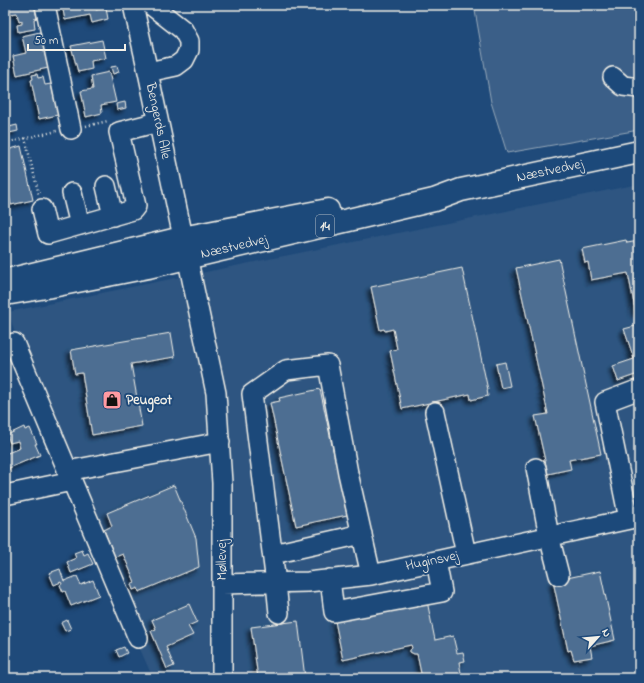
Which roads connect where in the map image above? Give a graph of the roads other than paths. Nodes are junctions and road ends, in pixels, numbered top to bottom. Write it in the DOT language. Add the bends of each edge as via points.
graph roads {
  1 [pos="45,5"];
  2 [pos="133,5"];
  3 [pos="151,5"];
  4 [pos="148,72"];
  5 [pos="613,77"];
  6 [pos="639,88"];
  7 [pos="158,122"];
  8 [pos="70,129"];
  9 [pos="639,152"];
  10 [pos="106,186"];
  11 [pos="72,193"];
  12 [pos="42,209"];
  13 [pos="113,216"];
  14 [pos="80,225"];
  15 [pos="185,248"];
  16 [pos="5,280"];
  17 [pos="5,294"];
  18 [pos="14,343"];
  19 [pos="637,390"];
  20 [pos="435,412"];
  21 [pos="220,442"];
  22 [pos="536,468"];
  23 [pos="70,476"];
  24 [pos="5,495"];
  25 [pos="636,519"];
  26 [pos="362,534"];
  27 [pos="549,536"];
  28 [pos="273,554"];
  29 [pos="466,554"];
  30 [pos="436,561"];
  31 [pos="559,574"];
  32 [pos="371,575"];
  33 [pos="330,579"];
  34 [pos="276,583"];
  35 [pos="222,584"];
  36 [pos="279,614"];
  37 [pos="138,638"];
  38 [pos="222,678"];
  1 -- 8 [label="street"];
  2 -- 4 [label="street, Bengerds Alle"];
  3 -- 4 [label="street" via="183,30 190,41 184,60 176,66"];
  4 -- 7 [label="street, Bengerds Alle"];
  5 -- 6 [label="street" via="623,86"];
  7 -- 13 [label="street" via="119,132 136,206 133,210"];
  7 -- 15 [label="street, Bengerds Alle"];
  9 -- 15 [label="main road, Næstvedvej / 14" via="461,190 424,193"];
  10 -- 13 [label="street"];
  11 -- 14 [label="street"];
  12 -- 14 [label="street" via="48,234"];
  13 -- 14 [label="street"];
  15 -- 16 [label="main road, Næstvedvej / 14"];
  15 -- 17 [label="main road, Næstvedvej / 14" via="52,286"];
  15 -- 21 [label="street, Møllevej" via="216,393"];
  18 -- 23 [label="street"];
  19 -- 25 [label="street" via="605,402"];
  20 -- 29 [label="street"];
  21 -- 23 [label="street"];
  21 -- 35 [label="street, Møllevej"];
  22 -- 27 [label="street"];
  23 -- 24 [label="street"];
  23 -- 37 [label="street"];
  25 -- 27 [label="street, Huginsvej"];
  26 -- 28 [label="street"];
  26 -- 28 [label="street" via="328,365 286,370 252,394"];
  26 -- 32 [label="street"];
  27 -- 29 [label="street, Huginsvej"];
  27 -- 31 [label="street"];
  28 -- 34 [label="street"];
  29 -- 30 [label="street, Huginsvej"];
  30 -- 32 [label="street, Huginsvej"];
  30 -- 33 [label="street" via="442,592 334,612"];
  32 -- 33 [label="street, Huginsvej"];
  33 -- 34 [label="street, Huginsvej"];
  34 -- 35 [label="street, Huginsvej"];
  34 -- 36 [label="street"];
  35 -- 38 [label="street, Møllevej"];
}
